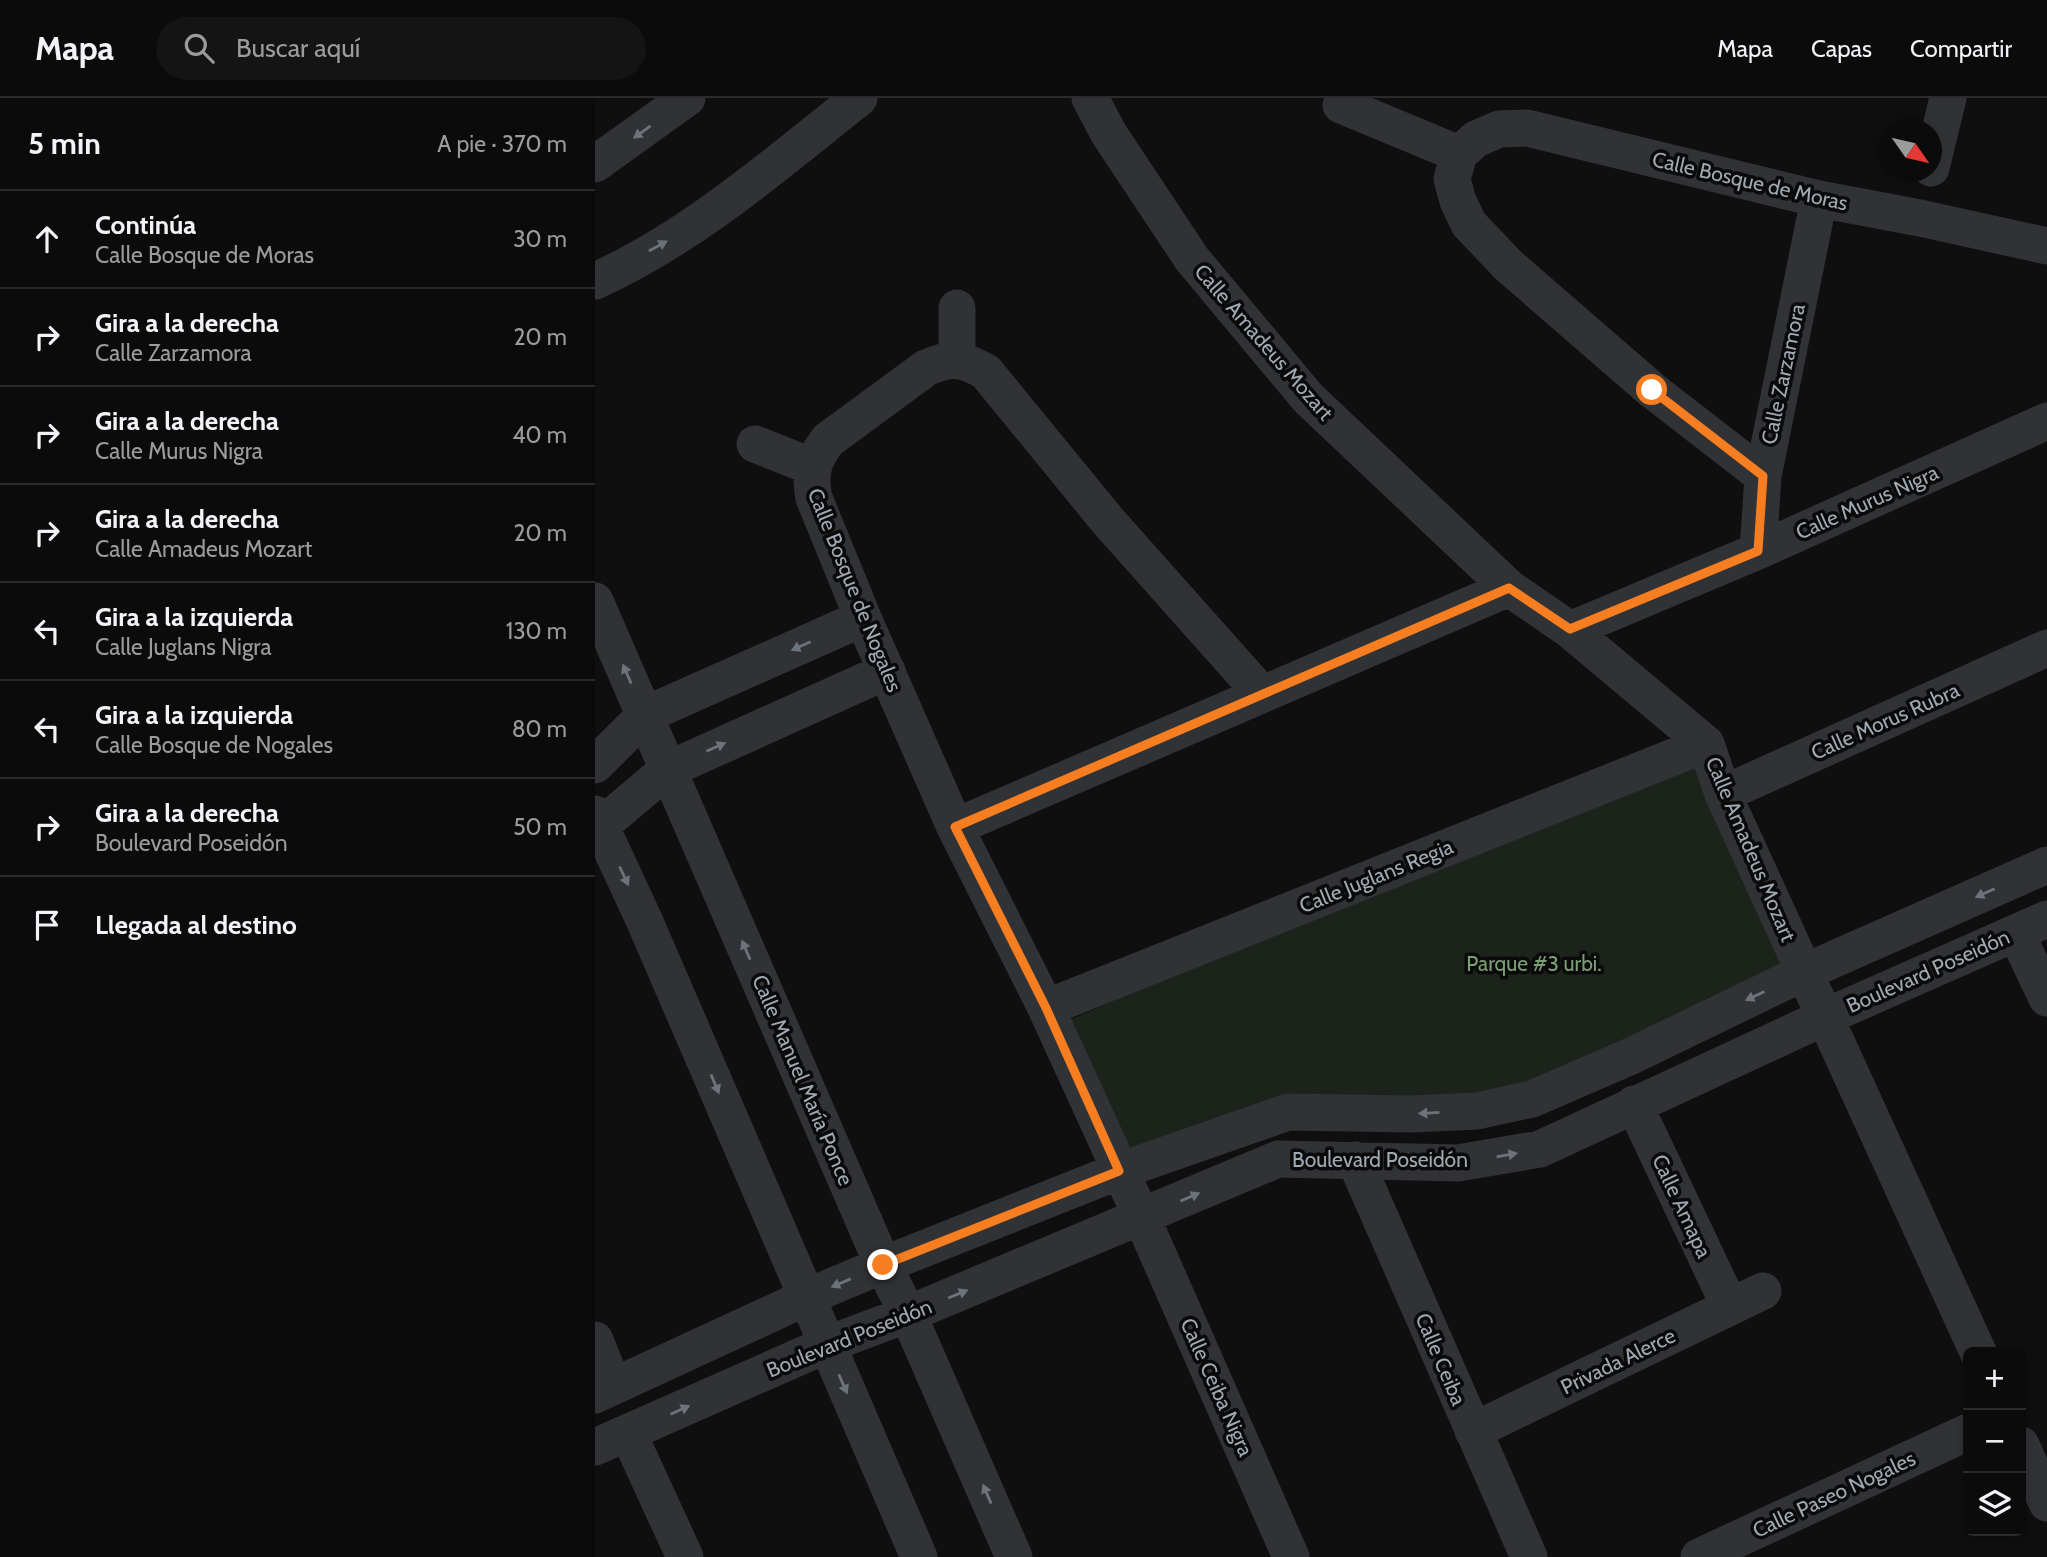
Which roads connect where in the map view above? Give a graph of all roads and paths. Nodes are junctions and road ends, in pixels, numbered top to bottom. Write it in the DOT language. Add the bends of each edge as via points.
graph roads {
  1 [pos="687,98"];
  2 [pos="859,98"];
  3 [pos="1090,98"];
  4 [pos="1948,98"];
  5 [pos="1341,104"];
  6 [pos="1942,123"];
  7 [pos="1459,154"];
  8 [pos="595,164"];
  9 [pos="1928,182"];
  10 [pos="1819,199"];
  11 [pos="1920,218"];
  12 [pos="2047,246"];
  13 [pos="595,281"];
  14 [pos="957,308"];
  15 [pos="957,360"];
  16 [pos="2047,421"];
  17 [pos="755,444"];
  18 [pos="813,467"];
  19 [pos="1763,476"];
  20 [pos="1758,551"];
  21 [pos="1509,588"];
  22 [pos="595,601"];
  23 [pos="863,618"];
  24 [pos="1570,629"];
  25 [pos="2047,648"];
  26 [pos="887,671"];
  27 [pos="1262,694"];
  28 [pos="645,715"];
  29 [pos="1706,744"];
  30 [pos="595,765"];
  31 [pos="667,770"];
  32 [pos="1723,793"];
  33 [pos="597,824"];
  34 [pos="955,827"];
  35 [pos="2047,865"];
  36 [pos="2031,926"];
  37 [pos="1805,972"];
  38 [pos="2047,998"];
  39 [pos="1046,1008"];
  40 [pos="1825,1017"];
  41 [pos="1635,1104"];
  42 [pos="1355,1160"];
  43 [pos="1119,1171"];
  44 [pos="1142,1218"];
  45 [pos="883,1265"];
  46 [pos="1763,1291"];
  47 [pos="807,1297"];
  48 [pos="1730,1307"];
  49 [pos="908,1314"];
  50 [pos="595,1340"];
  51 [pos="826,1345"];
  52 [pos="1976,1347"];
  53 [pos="604,1390"];
  54 [pos="1473,1431"];
  55 [pos="628,1433"];
  56 [pos="1963,1434"];
  57 [pos="595,1447"];
  58 [pos="2026,1457"];
  59 [pos="2047,1503"];
  60 [pos="685,1557"];
  61 [pos="919,1557"];
  62 [pos="1014,1557"];
  63 [pos="1291,1557"];
  64 [pos="1529,1557"];
  65 [pos="1699,1557"];
  1 -- 8 [label="street, one-way"];
  13 -- 2 [label="street, one-way" via="680,234"];
  3 -- 21 [label="street, Calle Amadeus Mozart" via="1192,259 1308,398"];
  4 -- 6 [label="street"];
  5 -- 7 [label="street"];
  7 -- 10 [label="street, Calle Bosque de Moras" via="1476,139 1499,129 1527,128"];
  7 -- 19 [label="street" via="1453,179 1458,201 1469,224 1507,265 1652,390"];
  9 -- 11 [label="street"];
  10 -- 11 [label="street, Calle Bosque de Moras"];
  10 -- 19 [label="street, Calle Zarzamora"];
  11 -- 12 [label="street, Calle Bosque de Moras"];
  14 -- 15 [label="street"];
  15 -- 18 [label="street, Calle Bosque de Nogales" via="926,368 828,440"];
  15 -- 27 [label="street" via="986,372 1108,521"];
  16 -- 20 [label="street, Calle Murus Nigra"];
  17 -- 18 [label="street"];
  18 -- 23 [label="street, Calle Bosque de Nogales" via="814,498"];
  19 -- 20 [label="street, Calle Zarzamora"];
  20 -- 24 [label="street, Calle Murus Nigra"];
  21 -- 24 [label="street, Calle Amadeus Mozart"];
  21 -- 27 [label="street"];
  28 -- 22 [label="street, Calle Manuel María Ponce, one-way"];
  23 -- 26 [label="street, Calle Bosque de Nogales"];
  23 -- 28 [label="street, one-way"];
  24 -- 29 [label="street, Calle Amadeus Mozart"];
  25 -- 32 [label="street, Calle Morus Rubra"];
  31 -- 26 [label="street, one-way"];
  26 -- 34 [label="street, Calle Bosque de Nogales"];
  27 -- 34 [label="street"];
  28 -- 30 [label="street"];
  28 -- 31 [label="street, Calle Manuel María Ponce"];
  29 -- 32 [label="street, Calle Amadeus Mozart"];
  29 -- 39 [label="street, Calle Juglans Regia"];
  31 -- 33 [label="street"];
  45 -- 31 [label="street, Calle Manuel María Ponce, one-way"];
  32 -- 37 [label="street, Calle Amadeus Mozart"];
  33 -- 47 [label="street, one-way" via="645,922"];
  34 -- 39 [label="street, Calle Bosque de Nogales"];
  35 -- 37 [label="street, one-way"];
  36 -- 38 [label="street"];
  36 -- 40 [label="street, Boulevard Poseidón"];
  37 -- 40 [label="street, Calle Amadeus Mozart"];
  37 -- 43 [label="street, one-way" via="1532,1099 1477,1111 1288,1112"];
  39 -- 43 [label="street, Calle Bosque de Nogales"];
  40 -- 41 [label="street, Boulevard Poseidón"];
  40 -- 52 [label="street, Calle Amadeus Mozart"];
  42 -- 41 [label="street, Boulevard Poseidón, one-way" via="1458,1163 1540,1149"];
  41 -- 48 [label="street, Calle Amapa"];
  44 -- 42 [label="street, Boulevard Poseidón, one-way" via="1278,1159"];
  42 -- 54 [label="street, Calle Ceiba"];
  43 -- 44 [label="street, Calle Bosque de Nogales"];
  43 -- 45 [label="street"];
  49 -- 44 [label="street, Boulevard Poseidón, one-way"];
  44 -- 63 [label="street, Calle Ceiba Nigra"];
  45 -- 47 [label="street, one-way"];
  45 -- 49 [label="street, Calle Manuel María Ponce"];
  46 -- 48 [label="street, Privada Alerce"];
  47 -- 51 [label="street"];
  47 -- 53 [label="street"];
  48 -- 54 [label="street, Privada Alerce"];
  49 -- 51 [label="street, Boulevard Poseidón"];
  62 -- 49 [label="street, Calle Manuel María Ponce, one-way"];
  50 -- 53 [label="street"];
  55 -- 51 [label="street, Boulevard Poseidón, one-way"];
  51 -- 61 [label="street, one-way"];
  54 -- 64 [label="street, Calle Ceiba"];
  55 -- 57 [label="street, Boulevard Poseidón"];
  55 -- 60 [label="street"];
  56 -- 65 [label="street, Calle Paseo Nogales"];
  58 -- 59 [label="street"];
}
